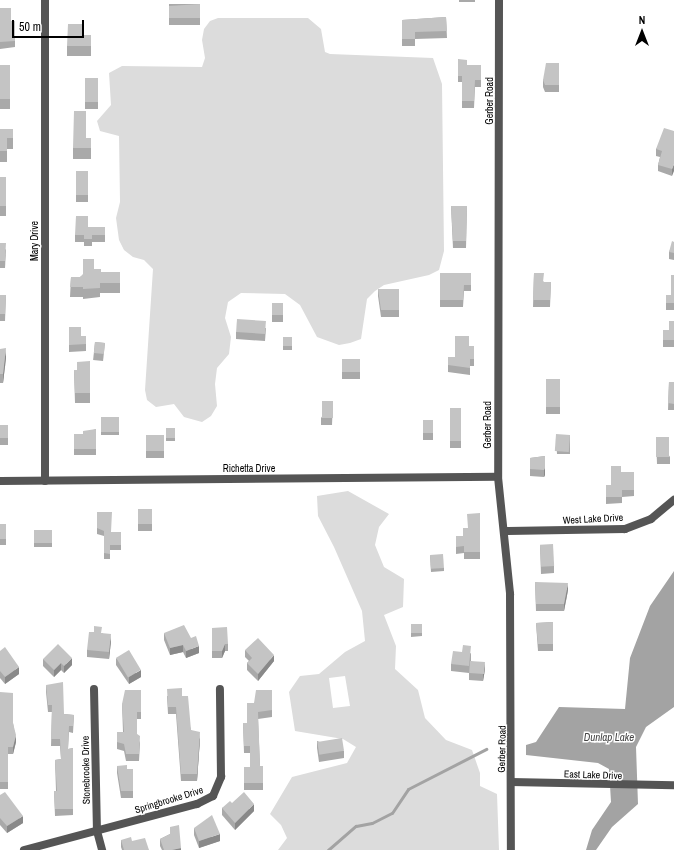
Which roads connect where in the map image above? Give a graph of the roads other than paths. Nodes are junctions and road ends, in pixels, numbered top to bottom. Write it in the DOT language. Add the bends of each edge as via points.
graph roads {
  1 [pos="45,0"];
  2 [pos="499,0"];
  3 [pos="498,477"];
  4 [pos="0,481"];
  5 [pos="45,481"];
  6 [pos="674,500"];
  7 [pos="505,531"];
  8 [pos="94,689"];
  9 [pos="220,689"];
  10 [pos="511,782"];
  11 [pos="674,785"];
  12 [pos="97,830"];
  13 [pos="24,850"];
  14 [pos="102,850"];
  15 [pos="511,850"];
  1 -- 5 [label="street, Mary Drive"];
  2 -- 3 [label="street, Gerber Road"];
  3 -- 5 [label="street, Richetta Drive"];
  3 -- 7 [label="street, Gerber Road"];
  4 -- 5 [label="street, Richetta Drive"];
  6 -- 7 [label="street, West Lake Drive" via="651,519 624,529"];
  7 -- 10 [label="street, Gerber Road" via="510,594"];
  8 -- 12 [label="street, Stonebrooke Drive"];
  9 -- 12 [label="street, Springbrooke Drive" via="221,778 213,796 197,804"];
  10 -- 11 [label="street, East Lake Drive"];
  10 -- 15 [label="street, Gerber Road"];
  12 -- 13 [label="street, Springbrooke Drive"];
  12 -- 14 [label="street, Stonebrooke Drive"];
}
